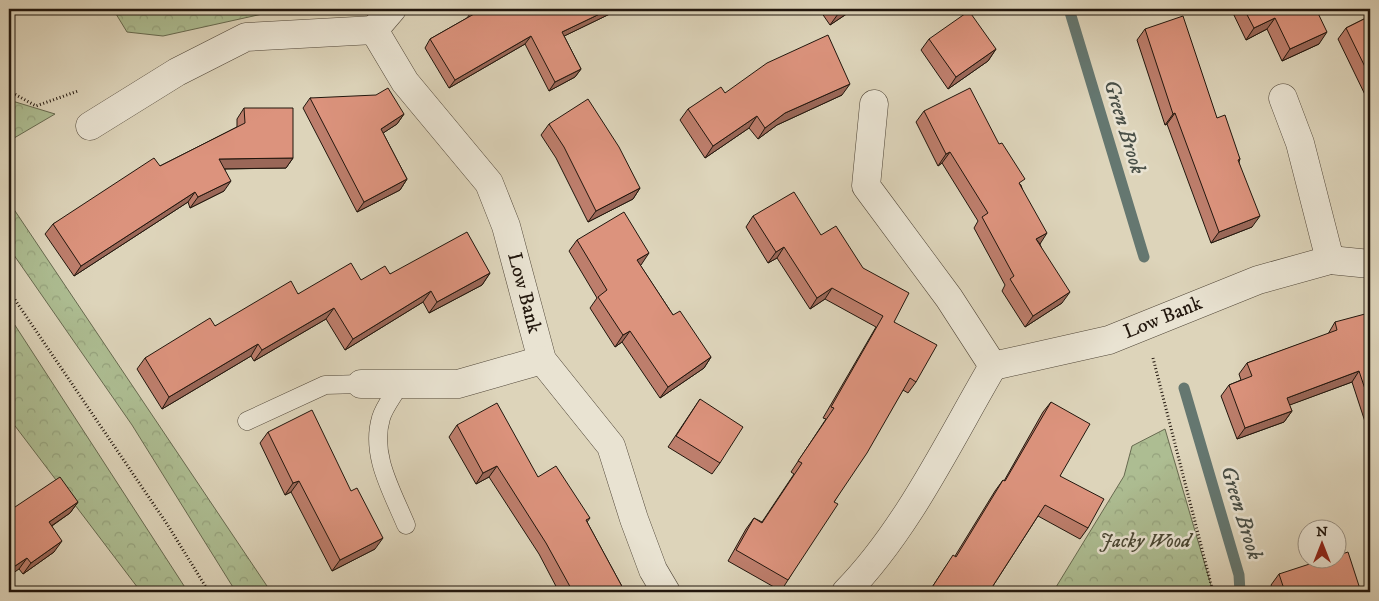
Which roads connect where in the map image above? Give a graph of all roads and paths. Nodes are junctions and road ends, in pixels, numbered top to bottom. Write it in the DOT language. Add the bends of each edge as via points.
graph roads {
  1 [pos="392,9"];
  2 [pos="374,30"];
  3 [pos="1283,98"];
  4 [pos="874,104"];
  5 [pos="90,126"];
  6 [pos="1330,260"];
  7 [pos="1370,264"];
  8 [pos="9,290"];
  9 [pos="1144,326"];
  10 [pos="542,360"];
  11 [pos="993,366"];
  12 [pos="361,384"];
  13 [pos="400,384"];
  14 [pos="247,421"];
  15 [pos="406,525"];
  16 [pos="208,592"];
  17 [pos="666,592"];
  18 [pos="846,592"];
  19 [pos="1213,592"];
  1 -- 2 [label="street"];
  2 -- 5 [label="street" via="246,37 177,72"];
  2 -- 10 [label="street, Low Bank" via="405,82 489,183 506,226"];
  3 -- 6 [label="street" via="1300,143"];
  4 -- 11 [label="street" via="866,186 949,298"];
  6 -- 7 [label="street, Low Bank"];
  6 -- 9 [label="street, Low Bank" via="1258,280"];
  8 -- 16 [label="path" via="167,524"];
  9 -- 11 [label="street, Low Bank" via="1109,340"];
  9 -- 19 [label="path"];
  10 -- 13 [label="street" via="458,384"];
  10 -- 17 [label="street, Low Bank" via="611,446 640,536 653,570"];
  11 -- 18 [label="street" via="911,506 864,574"];
  12 -- 13 [label="street"];
  12 -- 14 [label="lane" via="325,385"];
  13 -- 15 [label="lane" via="381,416 376,442 380,461"];
}
